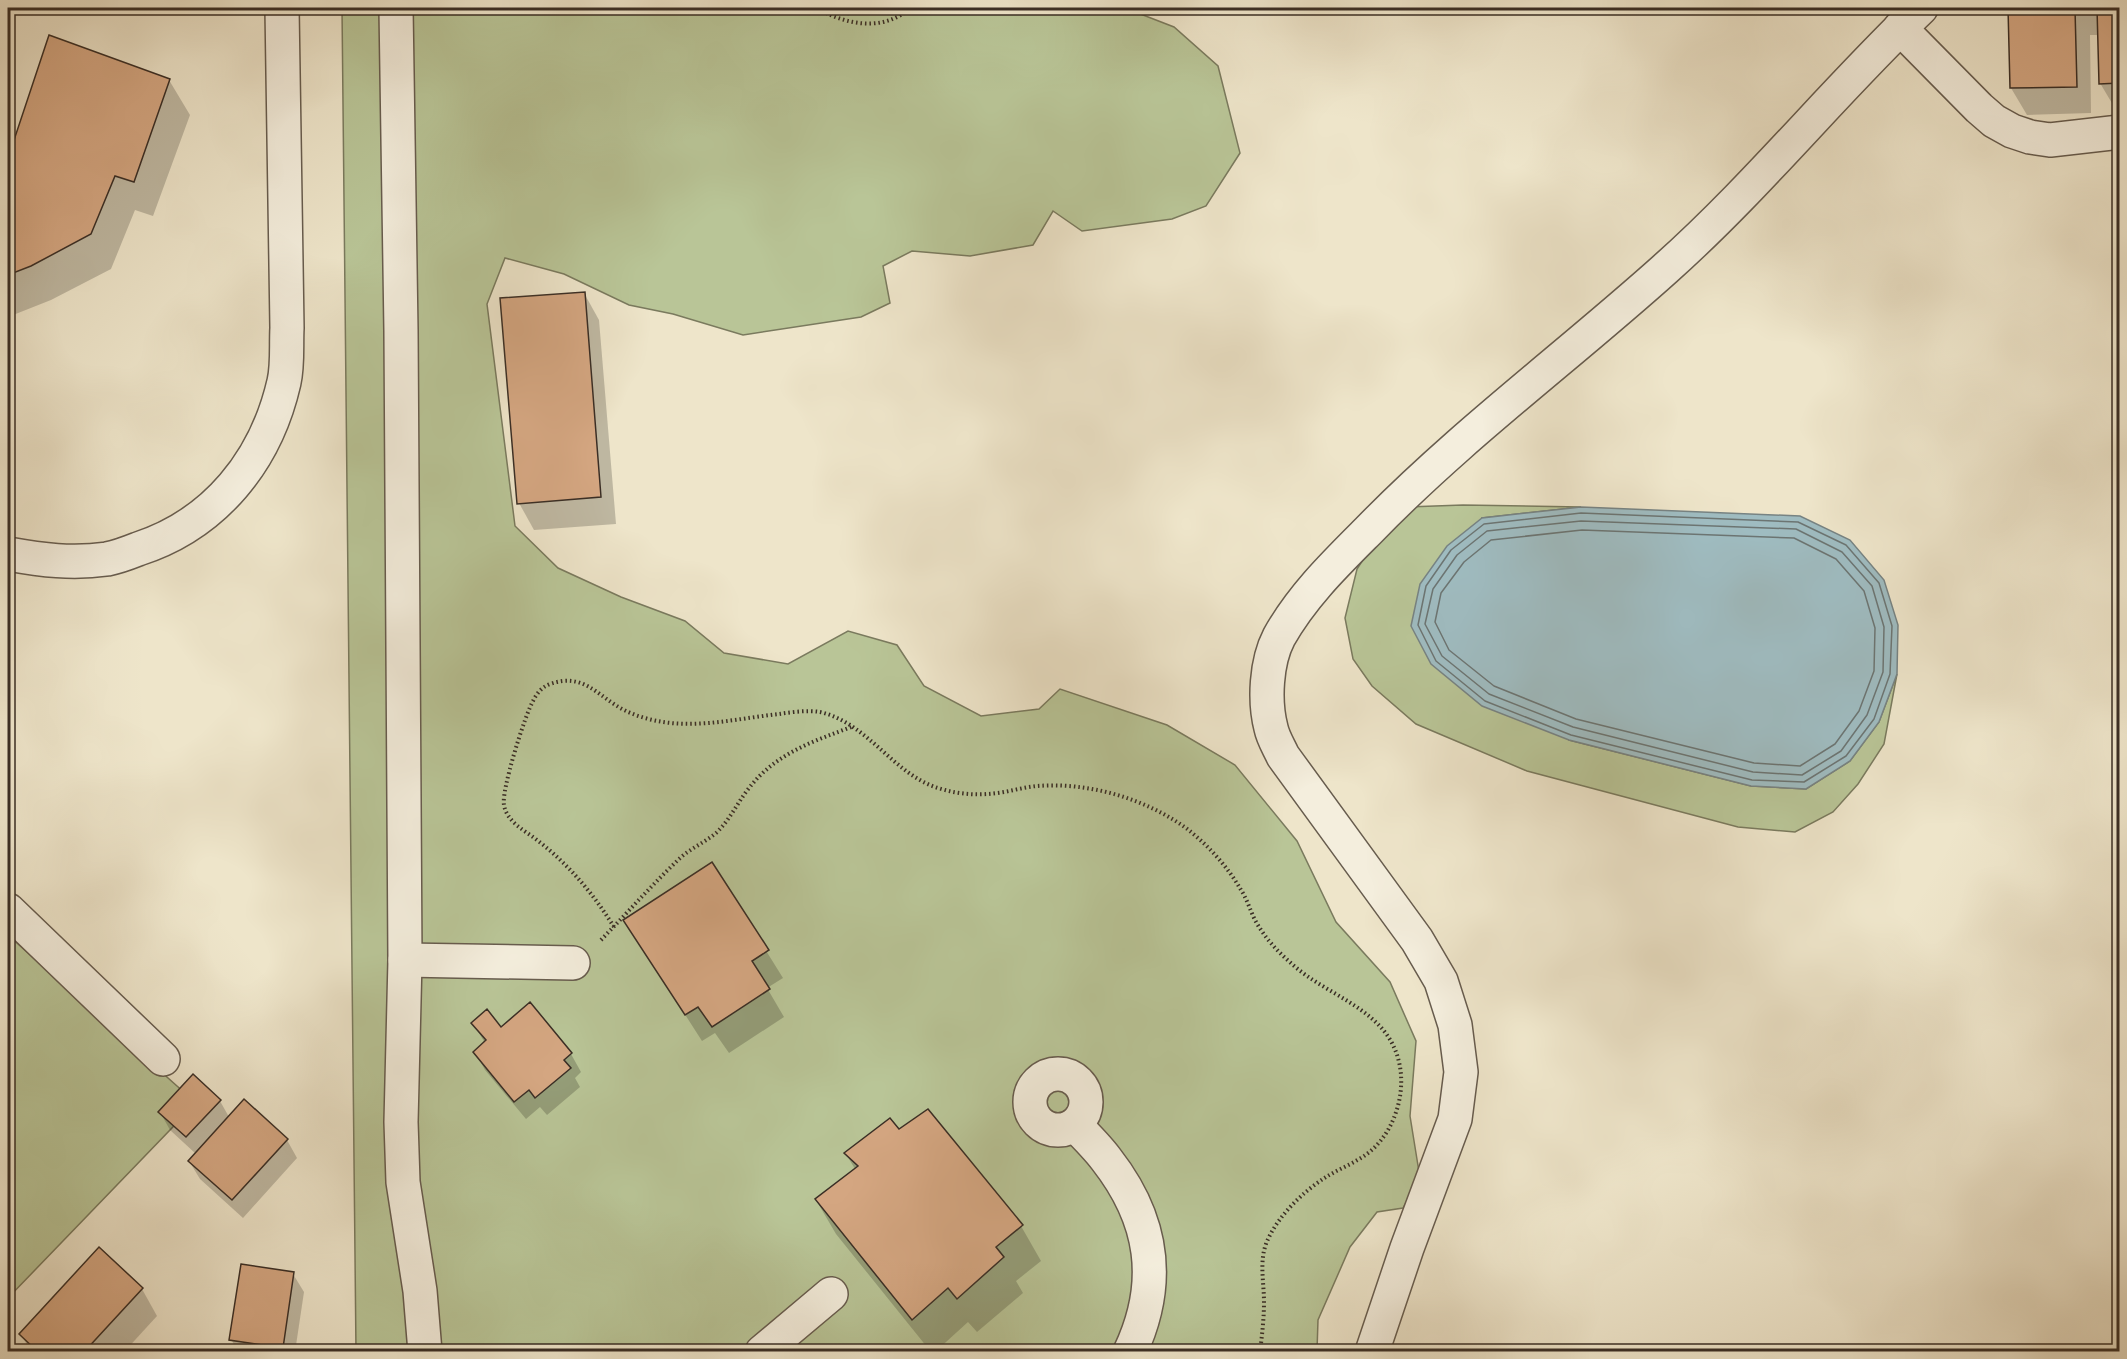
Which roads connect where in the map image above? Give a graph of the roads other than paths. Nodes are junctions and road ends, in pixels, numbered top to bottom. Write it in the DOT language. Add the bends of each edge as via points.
graph roads {
  1 [pos="282,8"];
  2 [pos="396,8"];
  3 [pos="1910,17"];
  4 [pos="2120,132"];
  5 [pos="8,554"];
  6 [pos="8,910"];
  7 [pos="405,960"];
  8 [pos="573,963"];
  9 [pos="163,1059"];
  10 [pos="1075,1125"];
  11 [pos="831,1294"];
  12 [pos="425,1352"];
  13 [pos="762,1352"];
  14 [pos="1130,1352"];
  15 [pos="1372,1352"];
  1 -- 5 [label="street" via="287,328 284,381 269,431 242,477 205,515 159,542 109,559 56,562"];
  2 -- 7 [label="street"];
  3 -- 4 [label="street" via="1979,108 2012,131 2050,140"];
  3 -- 15 [label="street" via="1668,267 1450,451 1382,516 1311,590 1278,640 1269,669 1267,700 1271,729 1283,756 1417,940 1441,981 1455,1025 1461,1072 1455,1119"];
  6 -- 9 [label="street"];
  7 -- 8 [label="street"];
  7 -- 12 [label="street" via="403,1182"];
  10 -- 14 [label="street" via="1106,1158 1129,1191 1148,1246 1148,1305"];
  11 -- 13 [label="street"];
}
